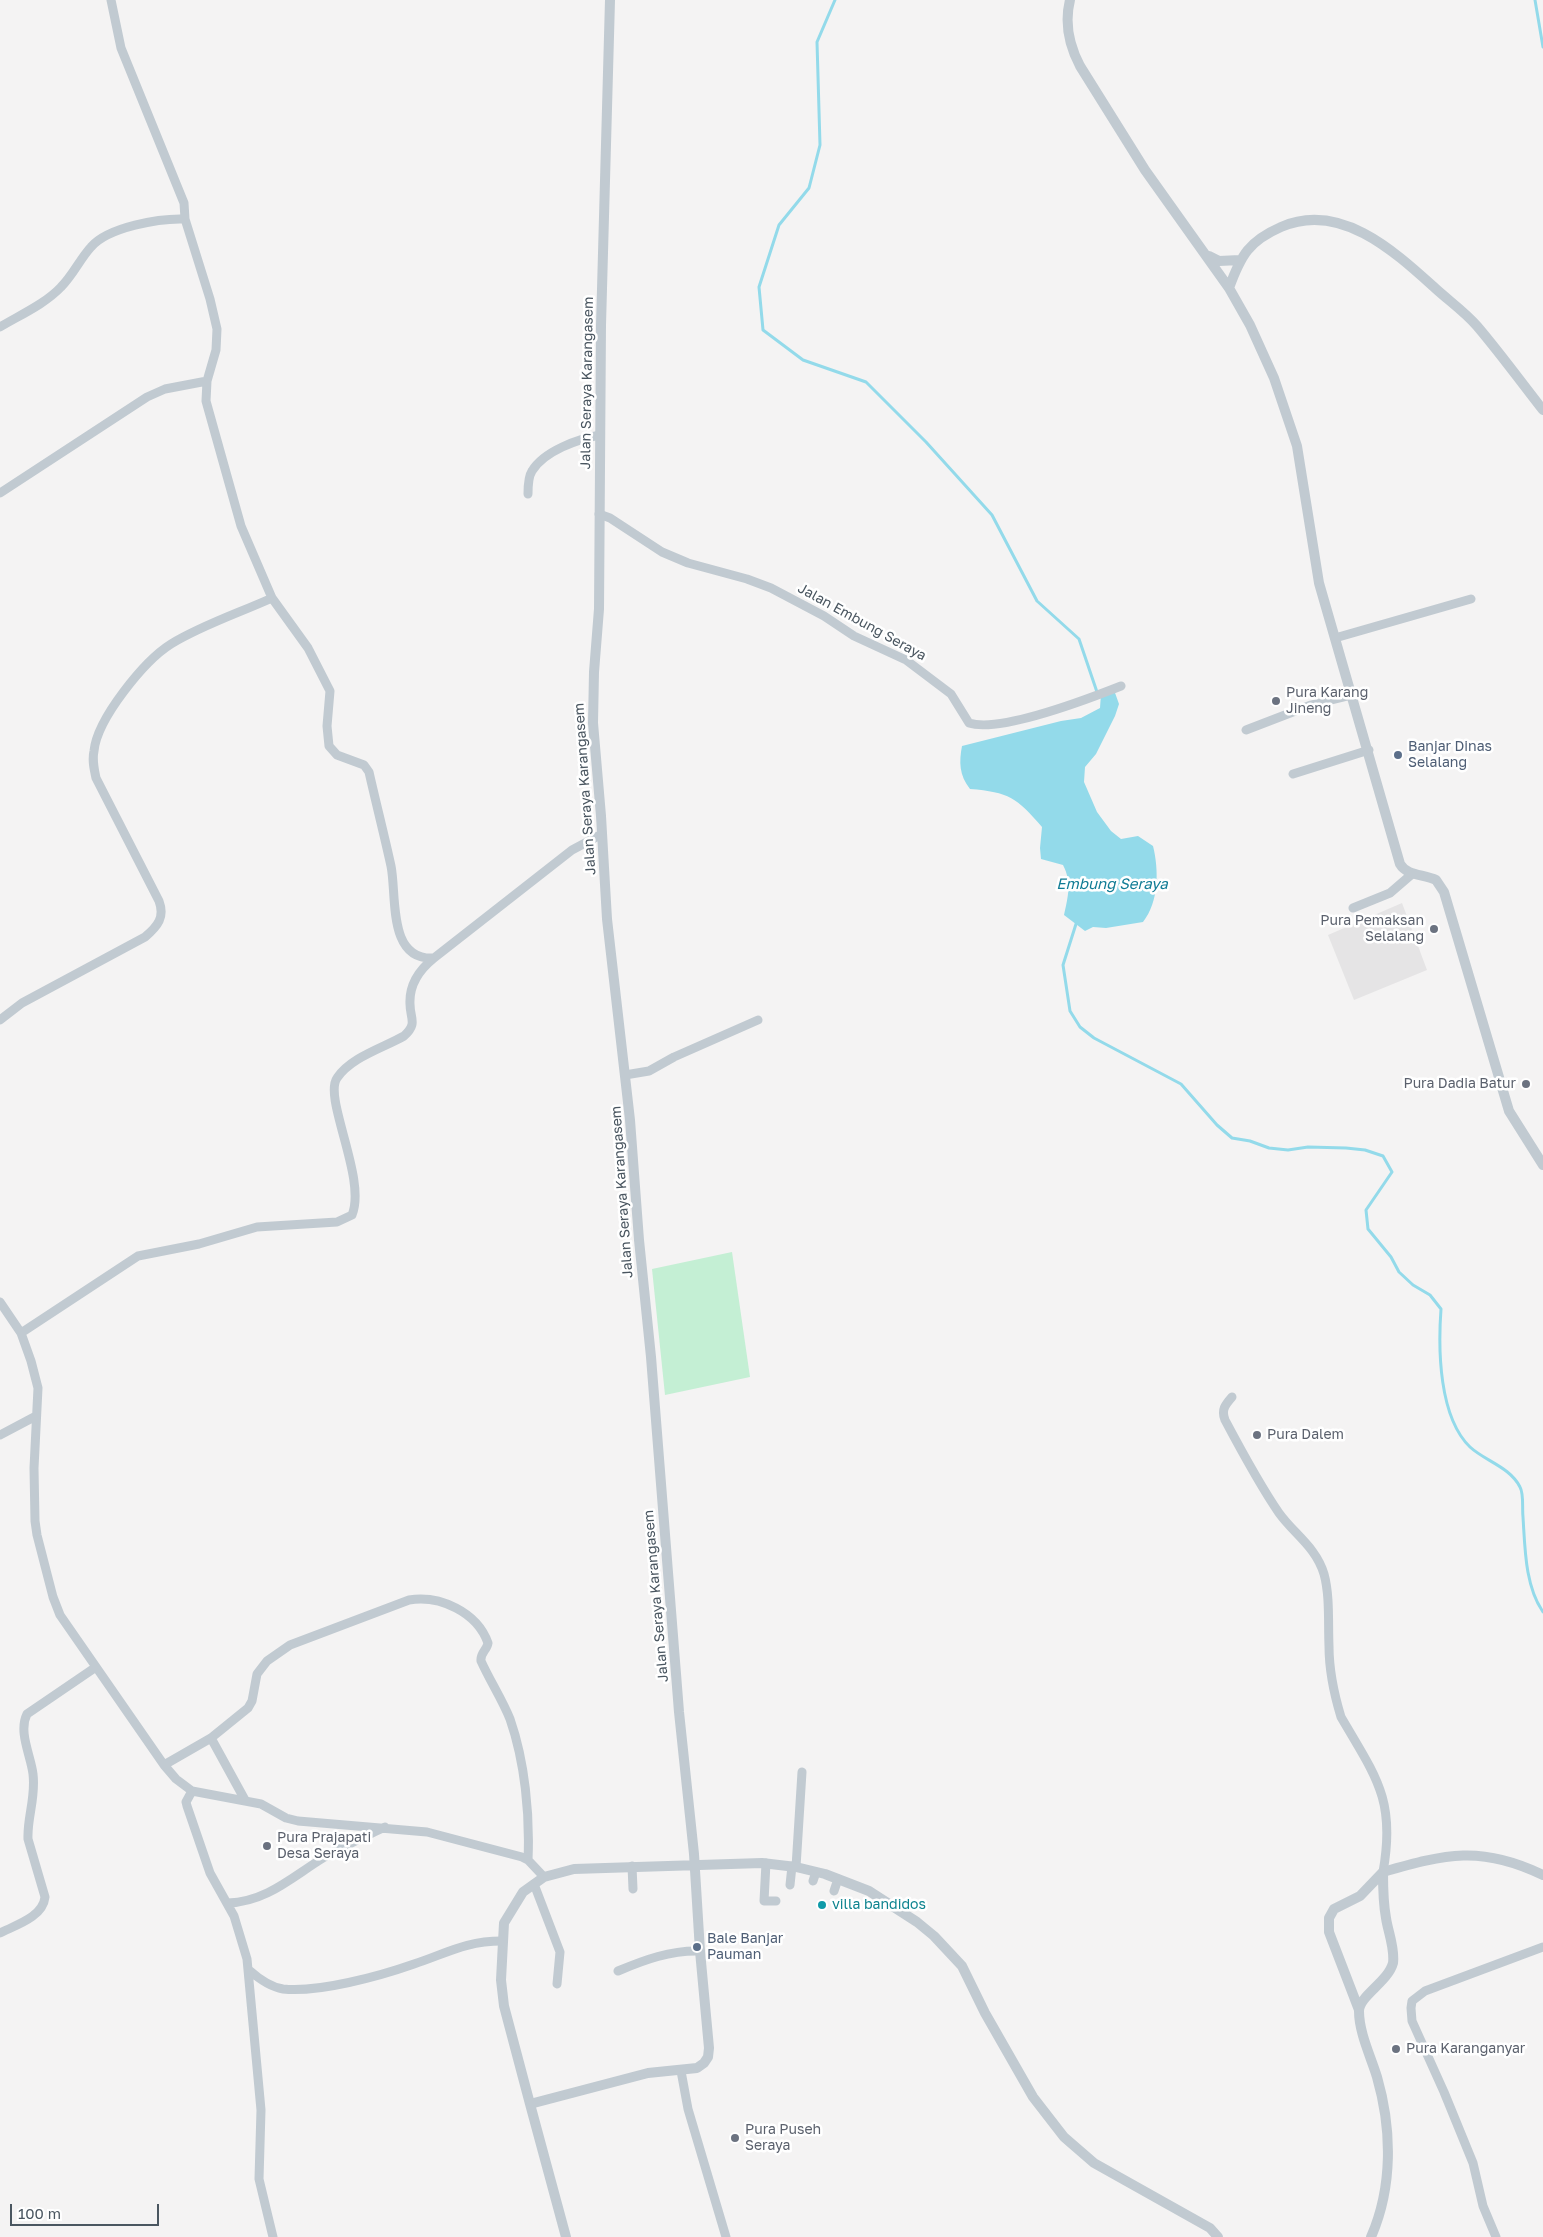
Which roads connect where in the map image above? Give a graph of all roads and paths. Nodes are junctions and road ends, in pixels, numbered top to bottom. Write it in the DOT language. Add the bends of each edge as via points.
graph roads {
  1 [pos="111,0"];
  2 [pos="610,0"];
  3 [pos="1070,0"];
  4 [pos="185,219"];
  5 [pos="1208,256"];
  6 [pos="1240,260"];
  7 [pos="1229,288"];
  8 [pos="0,327"];
  9 [pos="207,381"];
  10 [pos="1543,410"];
  11 [pos="600,435"];
  12 [pos="0,493"];
  13 [pos="528,494"];
  14 [pos="599,514"];
  15 [pos="272,598"];
  16 [pos="1471,600"];
  17 [pos="1335,638"];
  18 [pos="1121,686"];
  19 [pos="1352,695"];
  20 [pos="1246,730"];
  21 [pos="1369,750"];
  22 [pos="1293,774"];
  23 [pos="602,834"];
  24 [pos="1412,874"];
  25 [pos="1353,908"];
  26 [pos="434,958"];
  27 [pos="0,1020"];
  28 [pos="758,1020"];
  29 [pos="625,1075"];
  30 [pos="1543,1165"];
  31 [pos="0,1302"];
  32 [pos="21,1333"];
  33 [pos="1232,1397"];
  34 [pos="36,1416"];
  35 [pos="0,1435"];
  36 [pos="96,1667"];
  37 [pos="211,1738"];
  38 [pos="164,1765"];
  39 [pos="802,1772"];
  40 [pos="192,1791"];
  41 [pos="245,1800"];
  42 [pos="385,1827"];
  43 [pos="528,1860"];
  44 [pos="766,1863"];
  45 [pos="695,1864"];
  46 [pos="632,1866"];
  47 [pos="794,1866"];
  48 [pos="1383,1872"];
  49 [pos="1543,1875"];
  50 [pos="544,1877"];
  51 [pos="838,1879"];
  52 [pos="534,1884"];
  53 [pos="790,1885"];
  54 [pos="633,1889"];
  55 [pos="834,1891"];
  56 [pos="776,1901"];
  57 [pos="228,1903"];
  58 [pos="0,1933"];
  59 [pos="502,1941"];
  60 [pos="1543,1948"];
  61 [pos="700,1951"];
  62 [pos="249,1970"];
  63 [pos="618,1971"];
  64 [pos="557,1984"];
  65 [pos="1359,2010"];
  66 [pos="681,2071"];
  67 [pos="530,2104"];
  68 [pos="273,2237"];
  69 [pos="566,2237"];
  70 [pos="726,2237"];
  71 [pos="1218,2237"];
  72 [pos="1371,2237"];
  73 [pos="1496,2237"];
  1 -- 4 [label="street" via="121,48 180,192"];
  2 -- 11 [label="street, Jalan Seraya Karangasem"];
  3 -- 5 [label="street" via="1068,33 1071,49 1080,66 1145,170"];
  4 -- 8 [label="street" via="135,226 100,238 61,288"];
  4 -- 9 [label="street" via="217,329 216,350"];
  5 -- 6 [label="street" via="1219,261"];
  5 -- 7 [label="street"];
  6 -- 7 [label="street"];
  6 -- 10 [label="street" via="1253,242 1278,228 1300,222 1326,220 1366,234 1402,258 1476,325"];
  7 -- 17 [label="street" via="1254,334 1291,424 1301,464 1319,583"];
  9 -- 12 [label="street" via="165,389 147,397"];
  9 -- 15 [label="street" via="205,392 209,416 231,493 241,526"];
  11 -- 13 [label="street" via="575,441 544,459 531,472"];
  11 -- 14 [label="street, Jalan Seraya Karangasem"];
  14 -- 18 [label="street, Jalan Embung Seraya" via="662,552 771,588 854,636 906,660 951,694 969,723 979,726 999,724 1043,713"];
  14 -- 23 [label="street, Jalan Seraya Karangasem" via="599,609 593,723"];
  15 -- 26 [label="street" via="308,648 330,691 329,746 337,755 364,765 369,772 391,867 396,923 401,936 416,955 424,959"];
  15 -- 27 [label="street" via="164,649 110,711 97,738 93,766 96,778 159,901 162,916 156,928 22,1003"];
  16 -- 17 [label="street"];
  17 -- 19 [label="street"];
  19 -- 20 [label="street" via="1311,705"];
  19 -- 21 [label="street"];
  21 -- 22 [label="street"];
  21 -- 24 [label="street" via="1400,864"];
  23 -- 26 [label="street" via="572,850"];
  23 -- 29 [label="street, Jalan Seraya Karangasem"];
  24 -- 25 [label="street" via="1390,893"];
  24 -- 30 [label="street" via="1436,880 1444,892 1509,1111"];
  26 -- 32 [label="street" via="414,980 410,1002 413,1024 409,1032 353,1063 336,1079 336,1105 356,1190 352,1216 337,1222 257,1227 199,1244 138,1256"];
  28 -- 29 [label="street" via="649,1070"];
  29 -- 45 [label="street, Jalan Seraya Karangasem" via="679,1712"];
  31 -- 32 [label="street"];
  32 -- 34 [label="street" via="38,1388"];
  33 -- 48 [label="street" via="1224,1406 1225,1420 1264,1491 1280,1515 1309,1546 1324,1575 1329,1649 1338,1707 1377,1779 1385,1804"];
  34 -- 35 [label="street"];
  34 -- 36 [label="street" via="38,1543 56,1606"];
  36 -- 38 [label="street"];
  36 -- 58 [label="street" via="24,1719 34,1786 28,1839 45,1898 44,1905 35,1914"];
  37 -- 38 [label="street"];
  37 -- 41 [label="street"];
  37 -- 43 [label="street" via="248,1708 257,1674 267,1661 290,1645 409,1600 454,1607 475,1622 488,1643 481,1661 514,1733 526,1801"];
  38 -- 40 [label="street"];
  39 -- 47 [label="street"];
  40 -- 41 [label="street"];
  40 -- 57 [label="street" via="187,1806 210,1873"];
  41 -- 42 [label="street" via="268,1807 286,1818"];
  42 -- 43 [label="street" via="427,1832"];
  42 -- 57 [label="street" via="332,1853 273,1891 238,1903"];
  43 -- 50 [label="street"];
  44 -- 45 [label="street"];
  44 -- 47 [label="street"];
  44 -- 56 [label="street" via="764,1901"];
  45 -- 46 [label="street"];
  45 -- 61 [label="street, Jalan Seraya Karangasem"];
  46 -- 50 [label="street" via="574,1869"];
  46 -- 54 [label="street"];
  47 -- 51 [label="street" via="814,1876"];
  47 -- 53 [label="street"];
  48 -- 49 [label="street" via="1443,1856 1464,1854 1508,1861"];
  48 -- 65 [label="street" via="1383,1898 1393,1962 1387,1976 1361,2003"];
  48 -- 65 [label="street" via="1360,1896 1334,1909 1329,1918 1329,1932"];
  50 -- 52 [label="street"];
  51 -- 55 [label="street"];
  51 -- 71 [label="street" via="869,1891 917,1922 957,1959 1033,2097 1079,2151 1094,2163 1210,2228"];
  52 -- 59 [label="street" via="523,1892 509,1914 504,1923"];
  52 -- 64 [label="street" via="560,1952"];
  57 -- 62 [label="street"];
  59 -- 62 [label="street" via="461,1946 389,1972 332,1985 283,1989"];
  59 -- 67 [label="street" via="501,1992"];
  60 -- 73 [label="street" via="1425,1991 1412,2001 1410,2008 1412,2021 1473,2163 1483,2206"];
  61 -- 63 [label="street" via="672,1953"];
  61 -- 66 [label="street, Jalan Seraya Karangasem" via="708,2057 697,2068"];
  62 -- 68 [label="street" via="261,2110 258,2179"];
  65 -- 72 [label="street" via="1384,2101 1387,2129 1383,2208"];
  66 -- 67 [label="street, Jalan Seraya Karangasem" via="648,2073"];
  66 -- 70 [label="street" via="688,2109"];
  67 -- 69 [label="street"];
}
